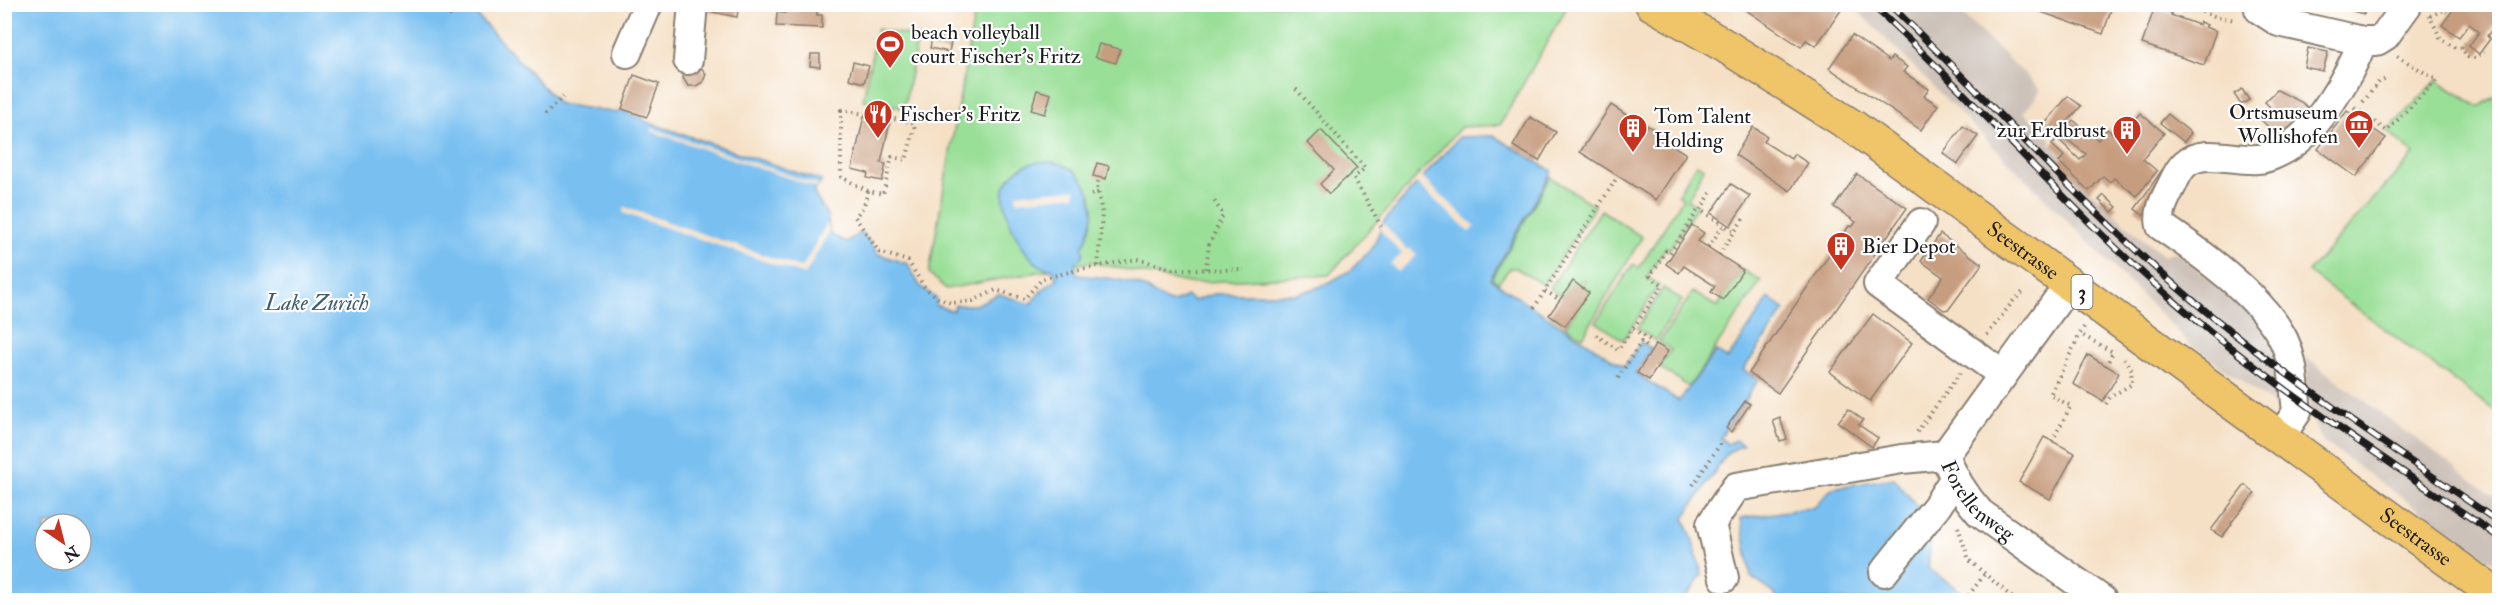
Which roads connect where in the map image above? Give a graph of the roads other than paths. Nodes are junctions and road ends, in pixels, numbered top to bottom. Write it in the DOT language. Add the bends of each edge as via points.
graph roads {
  1 [pos="648,4"];
  2 [pos="693,4"];
  3 [pos="1652,4"];
  4 [pos="2421,10"];
  5 [pos="2246,14"];
  6 [pos="2376,46"];
  7 [pos="627,53"];
  8 [pos="688,60"];
  9 [pos="1922,222"];
  10 [pos="2070,283"];
  11 [pos="2003,375"];
  12 [pos="2280,437"];
  13 [pos="1949,467"];
  14 [pos="1884,572"];
  15 [pos="1724,578"];
  16 [pos="2499,598"];
  17 [pos="2102,600"];
  1 -- 7 [label="street"];
  2 -- 8 [label="street"];
  3 -- 10 [label="main road, Seestrasse / 3" via="1855,128"];
  4 -- 6 [label="street" via="2377,41"];
  5 -- 6 [label="street"];
  6 -- 12 [label="street" via="2334,93 2305,134 2277,154 2259,159 2193,159 2177,174 2160,212 2161,226 2190,245 2257,302 2282,336 2291,361 2297,412"];
  9 -- 11 [label="street" via="1878,284"];
  10 -- 11 [label="street, Forellenweg"];
  10 -- 12 [label="main road, Seestrasse / 3"];
  11 -- 13 [label="street, Forellenweg"];
  12 -- 16 [label="main road, Seestrasse / 3"];
  13 -- 14 [label="street" via="1937,506"];
  13 -- 15 [label="street" via="1902,459 1736,487 1711,524"];
  13 -- 17 [label="street, Forellenweg" via="1980,513"];
}
